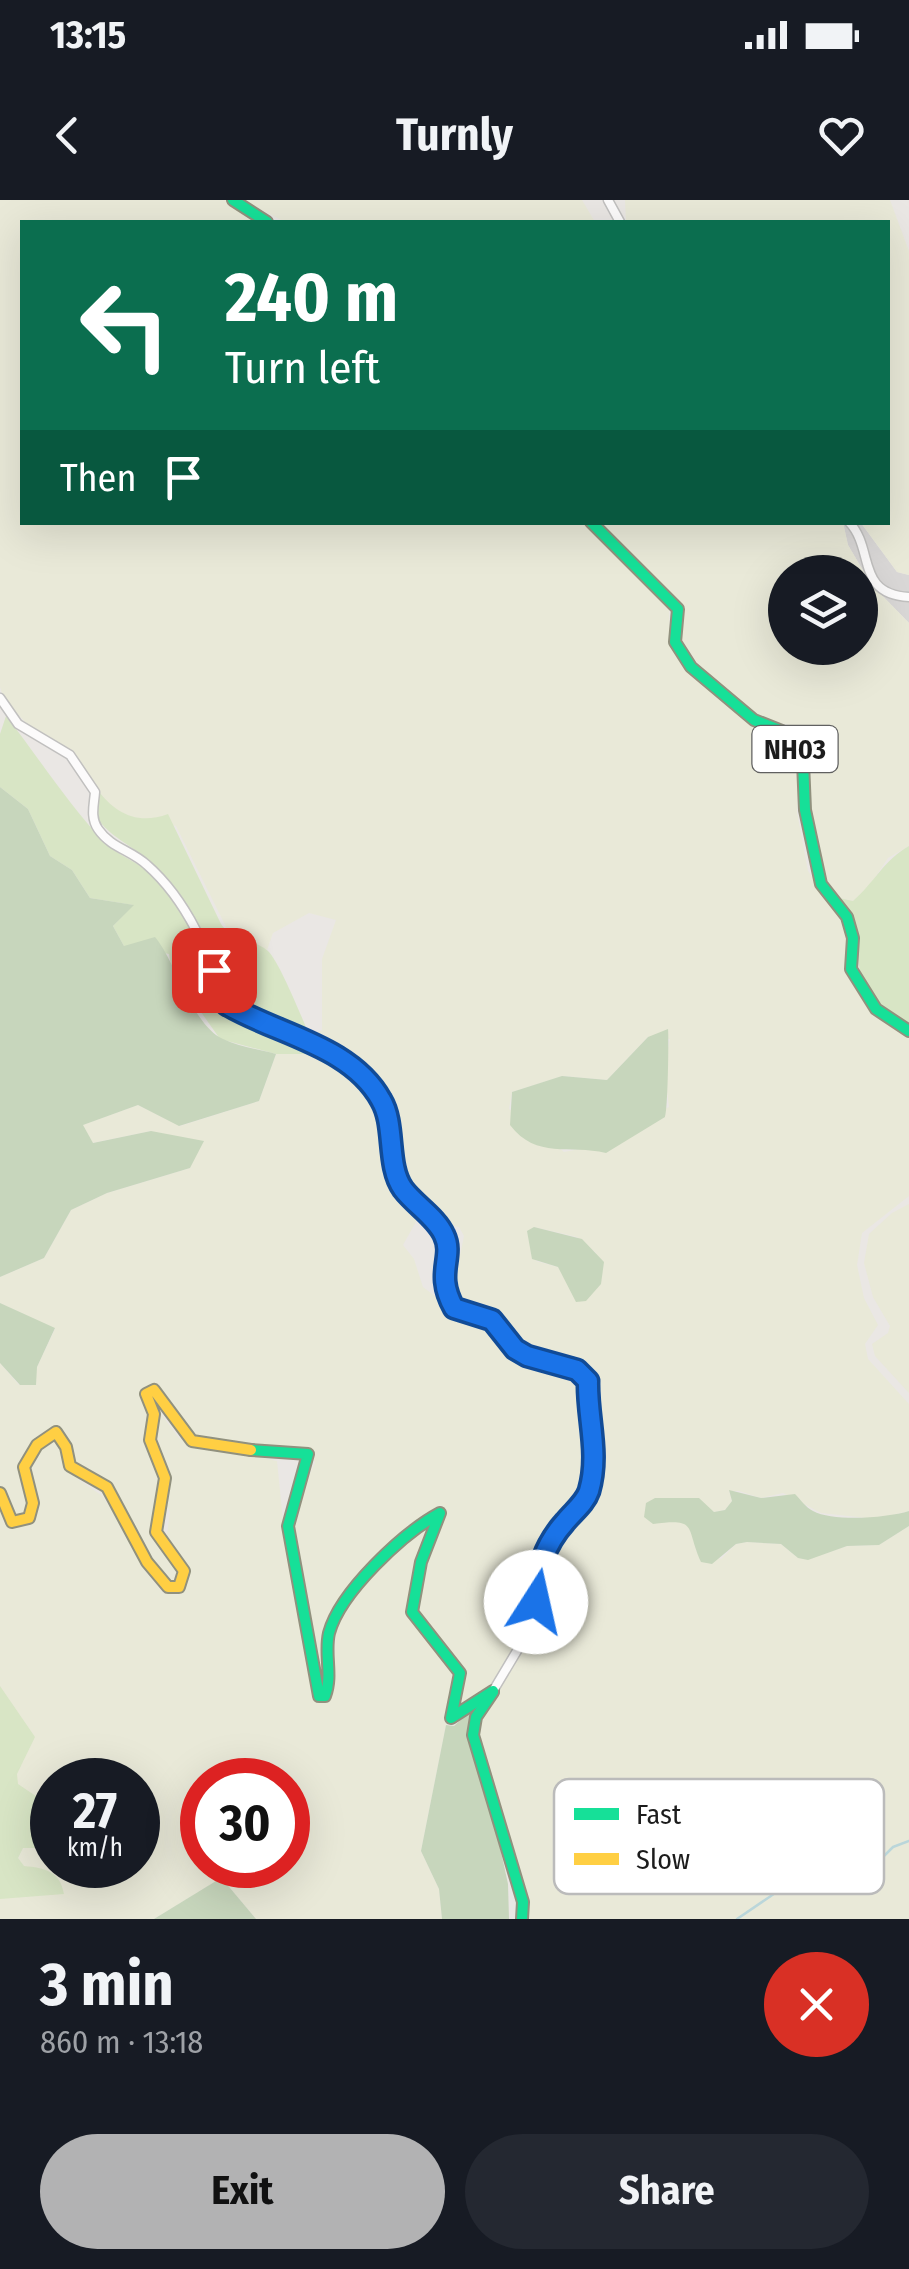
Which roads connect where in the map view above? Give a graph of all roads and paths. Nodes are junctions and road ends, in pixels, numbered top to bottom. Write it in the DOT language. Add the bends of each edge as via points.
graph roads {
  1 [pos="232,200"];
  2 [pos="264,220"];
  3 [pos="594,525"];
  4 [pos="851,525"];
  5 [pos="909,597"];
  6 [pos="0,698"];
  7 [pos="909,1031"];
  8 [pos="0,1493"];
  9 [pos="493,1692"];
  10 [pos="522,1919"];
  1 -- 2 [label="street"];
  3 -- 7 [label="street, NH03" via="678,609 675,642 691,667 792,745 802,762 821,884 847,917 851,969 876,1009"];
  4 -- 5 [label="street" via="876,584"];
  6 -- 9 [label="street" via="18,724 70,755 95,792 97,828 113,846 149,866 174,896 199,936 226,1004 296,1034 375,1090 402,1187 444,1233 443,1282 454,1308 492,1320 515,1349 577,1370 588,1381 586,1413 595,1440 587,1497 548,1541 535,1592 536,1619"];
  8 -- 9 [label="street" via="12,1522 29,1518 33,1503 24,1467 37,1445 56,1432 70,1466 108,1488 143,1561 168,1587 178,1587 184,1571 156,1532 166,1478 150,1440 154,1414 146,1394 154,1390 192,1441 308,1454 288,1526 319,1696 330,1686 329,1634 354,1591 440,1513 412,1612 460,1672 451,1718"];
  9 -- 10 [label="street" via="476,1716 473,1735"];
}
